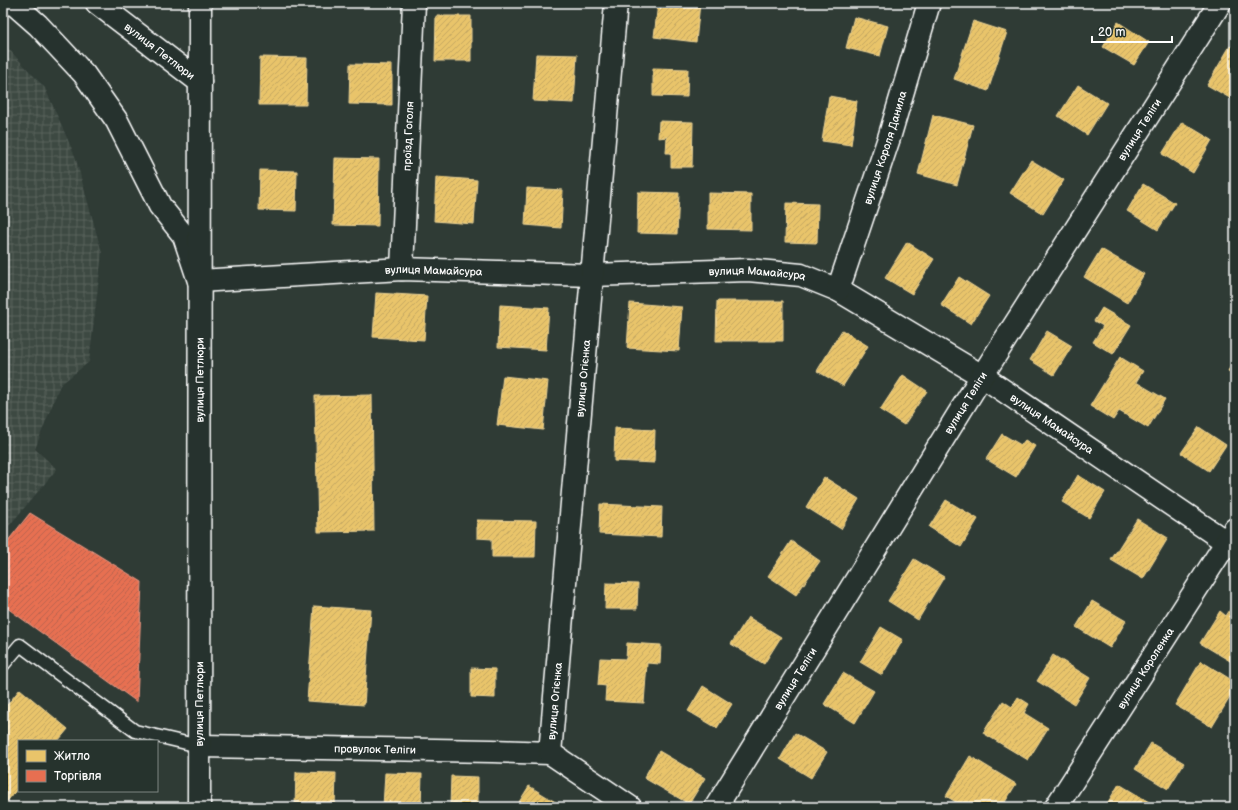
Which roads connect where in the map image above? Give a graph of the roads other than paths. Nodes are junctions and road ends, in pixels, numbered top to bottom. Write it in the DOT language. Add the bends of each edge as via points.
graph roads {
  1 [pos="13,3"];
  2 [pos="97,3"];
  3 [pos="200,3"];
  4 [pos="414,3"];
  5 [pos="616,3"];
  6 [pos="929,3"];
  7 [pos="1220,3"];
  8 [pos="200,82"];
  9 [pos="402,269"];
  10 [pos="591,275"];
  11 [pos="200,281"];
  12 [pos="838,290"];
  13 [pos="982,376"];
  14 [pos="1232,540"];
  15 [pos="3,665"];
  16 [pos="199,746"];
  17 [pos="550,753"];
  18 [pos="199,807"];
  19 [pos="630,807"];
  20 [pos="716,807"];
  21 [pos="1056,807"];
  1 -- 11 [label="street" via="38,25 84,74 117,121 160,206 184,236"];
  2 -- 8 [label="street, вулиця Петлюри"];
  3 -- 8 [label="street"];
  4 -- 9 [label="street, проїзд Гоголя"];
  5 -- 10 [label="street, вулиця Огієнка"];
  6 -- 12 [label="street, вулиця Короля Данила" via="889,138"];
  7 -- 13 [label="street, вулиця Теліги"];
  8 -- 11 [label="street, вулиця Петлюри"];
  9 -- 10 [label="street, вулиця Мамайсура"];
  9 -- 11 [label="street, вулиця Мамайсура"];
  10 -- 12 [label="street, вулиця Мамайсура" via="748,270 801,275"];
  10 -- 17 [label="street, вулиця Огієнка"];
  11 -- 16 [label="street, вулиця Петлюри"];
  12 -- 13 [label="street, вулиця Мамайсура"];
  13 -- 14 [label="street, вулиця Мамайсура"];
  13 -- 20 [label="street, вулиця Теліги"];
  14 -- 21 [label="street, вулиця Короленка"];
  15 -- 16 [label="lane" via="20,644 135,731"];
  16 -- 17 [label="street, провулок Теліги"];
  16 -- 18 [label="street, вулиця Петлюри"];
  17 -- 19 [label="street"];
}
